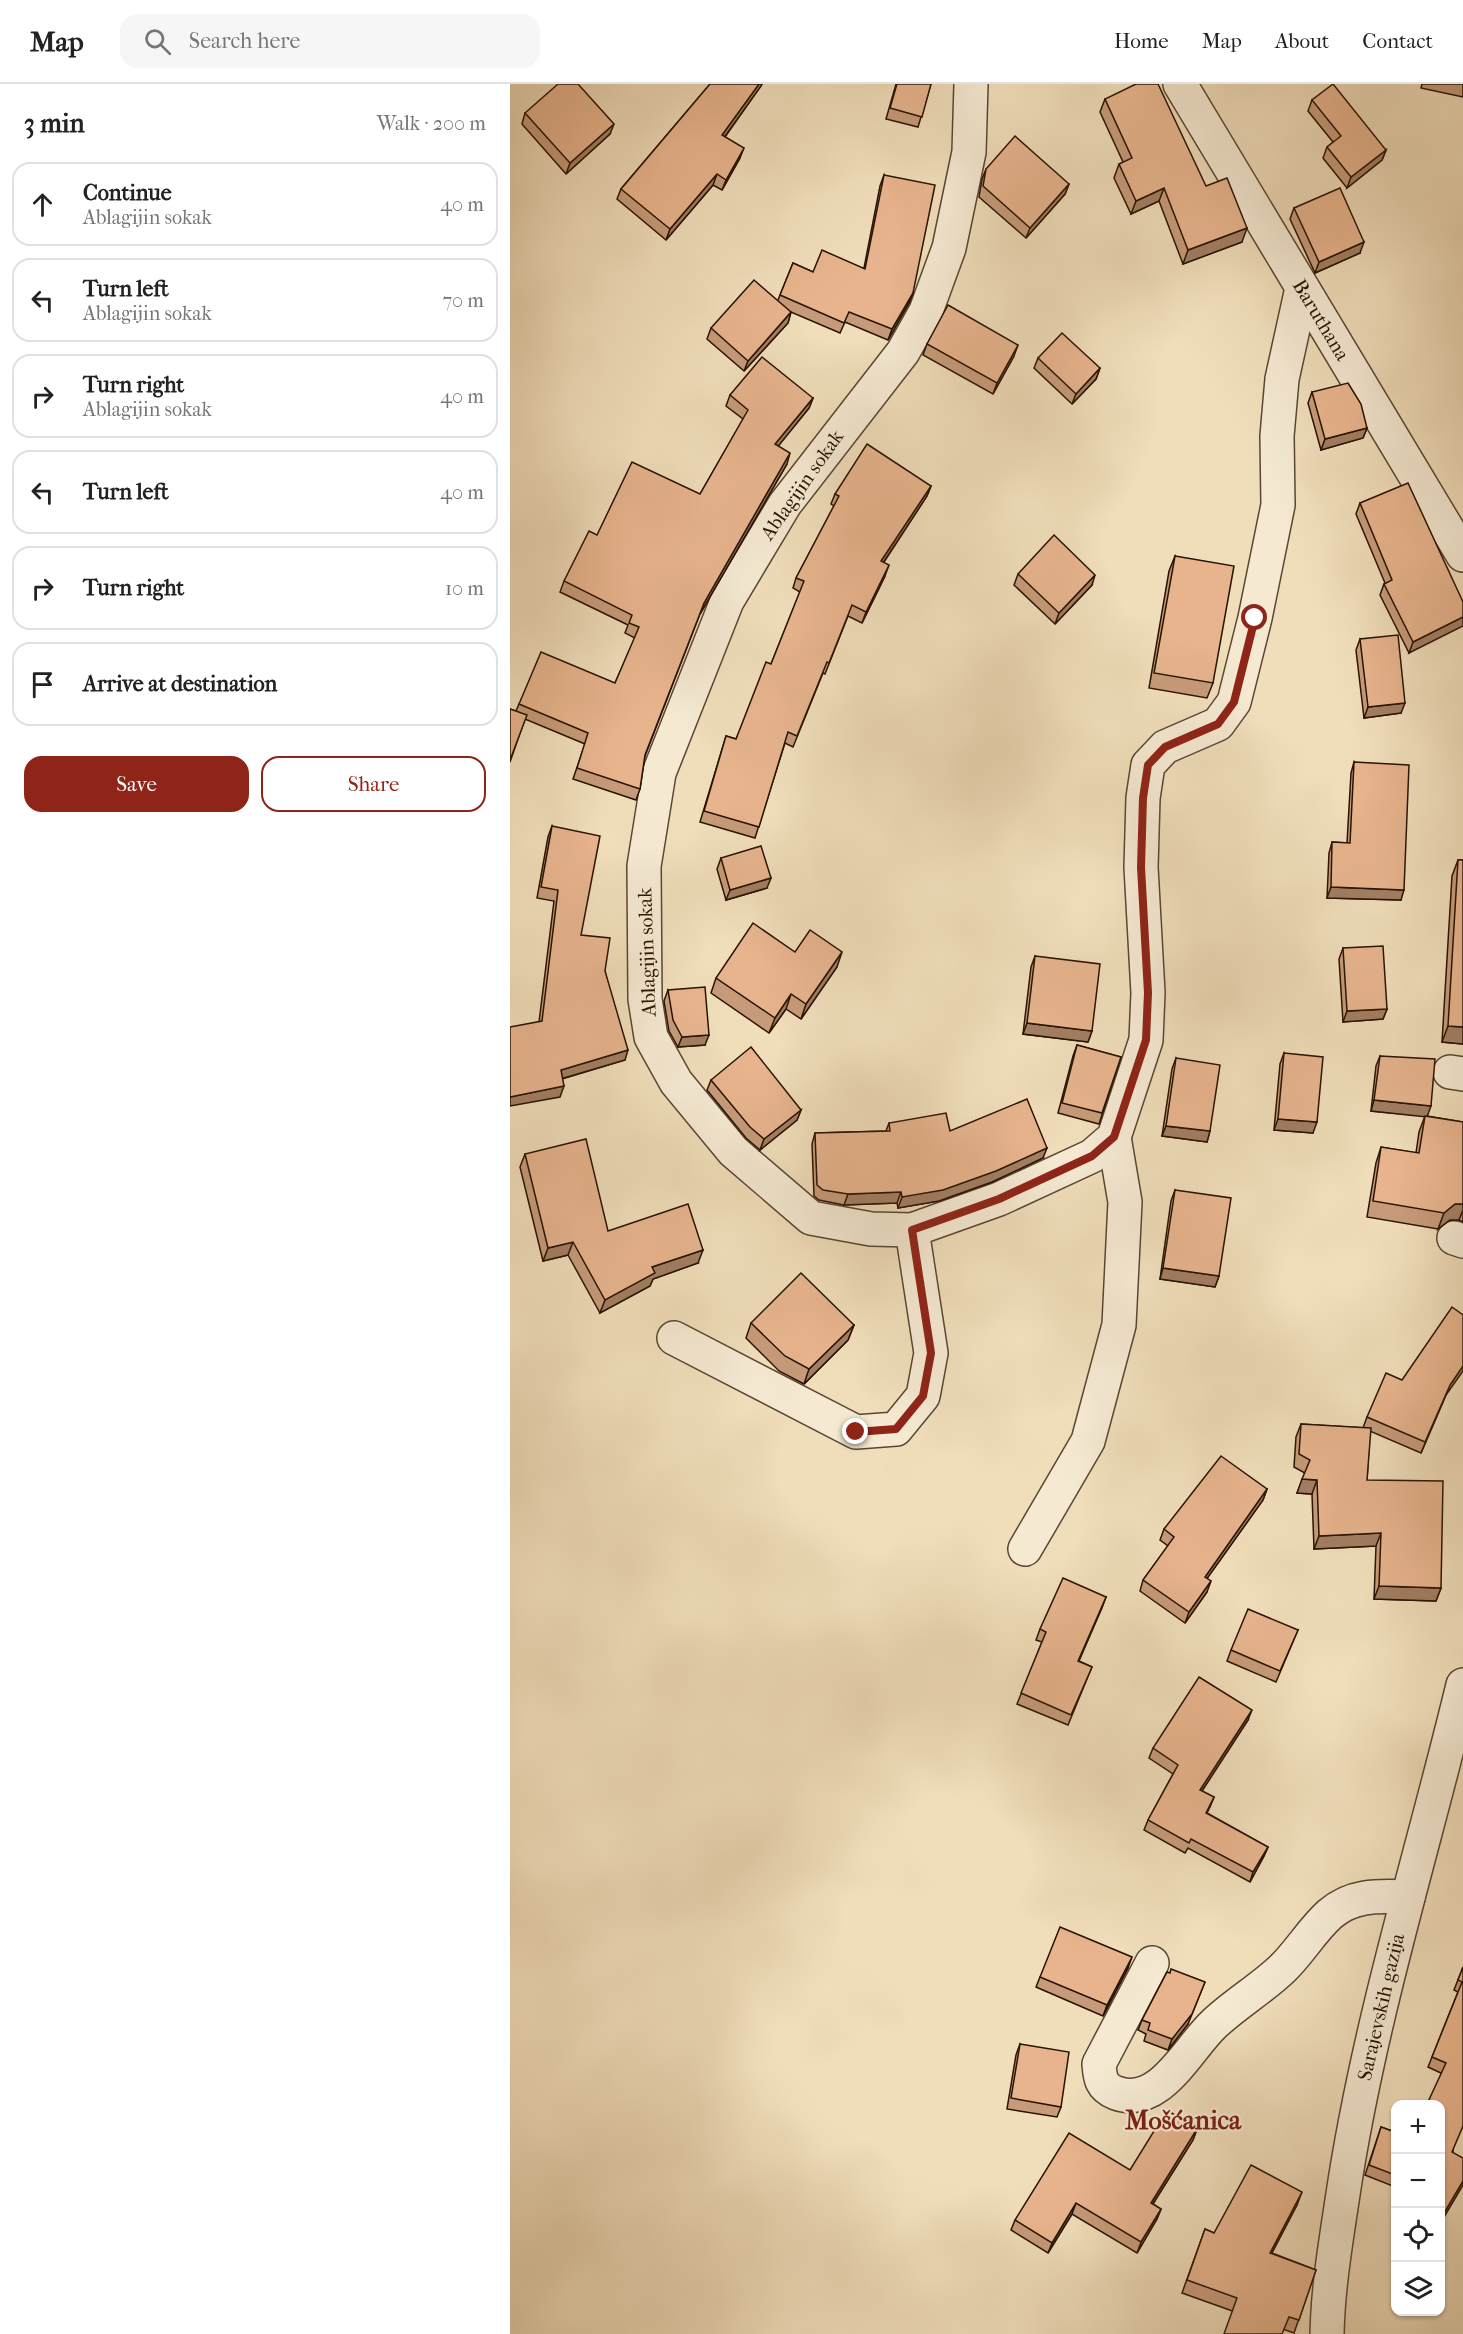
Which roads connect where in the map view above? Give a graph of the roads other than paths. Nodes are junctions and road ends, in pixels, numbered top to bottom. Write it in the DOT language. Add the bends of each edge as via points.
graph roads {
  1 [pos="971,84"];
  2 [pos="1180,84"];
  3 [pos="1302,288"];
  4 [pos="1463,555"];
  5 [pos="1114,1137"];
  6 [pos="912,1230"];
  7 [pos="674,1338"];
  8 [pos="1025,1549"];
  9 [pos="1463,1685"];
  10 [pos="1408,1897"];
  11 [pos="1152,1963"];
  12 [pos="1327,2334"];
  1 -- 6 [label="street, Ablagijin sokak" via="969,152 950,248 926,311 903,352 785,504 727,602 659,772 644,866 645,999 651,1037 676,1082 733,1151 811,1218 871,1229"];
  2 -- 3 [label="street, Baruthana"];
  3 -- 4 [label="street, Baruthana"];
  3 -- 5 [label="street" via="1282,379 1277,436 1278,505 1234,702 1218,724 1165,747 1148,765 1141,867 1148,993 1146,1040"];
  5 -- 6 [label="street, Ablagijin sokak" via="1092,1156 999,1199"];
  5 -- 8 [label="street" via="1125,1202 1119,1325 1088,1441"];
  6 -- 7 [label="street" via="931,1353 923,1396 896,1429 856,1432"];
  9 -- 10 [label="street, Sarajevskih gazija"];
  10 -- 11 [label="street" via="1365,1896 1330,1914 1282,1969 1211,2027 1167,2079 1140,2094 1120,2094 1107,2089 1100,2079 1099,2064"];
  10 -- 12 [label="street, Sarajevskih gazija" via="1378,2010 1353,2129 1327,2299"];
}
